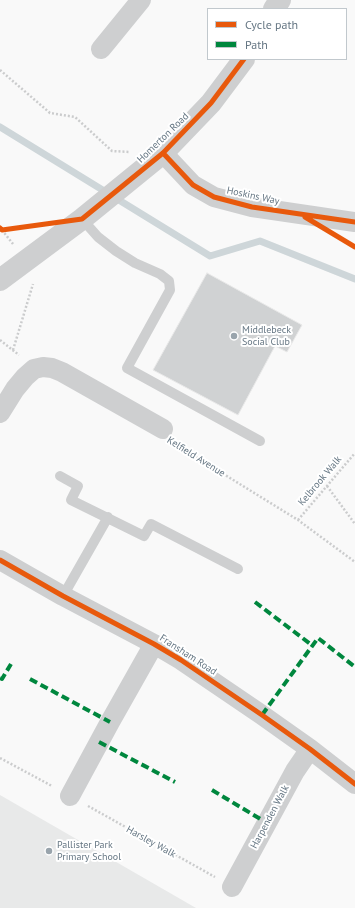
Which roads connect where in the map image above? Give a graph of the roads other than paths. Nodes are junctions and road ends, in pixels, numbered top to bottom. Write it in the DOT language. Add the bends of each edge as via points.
graph roads {
  1 [pos="141,0"];
  2 [pos="101,49"];
  3 [pos="243,60"];
  4 [pos="163,153"];
  5 [pos="82,219"];
  6 [pos="355,222"];
  7 [pos="0,280"];
  8 [pos="0,413"];
  9 [pos="163,429"];
  10 [pos="260,440"];
  11 [pos="60,476"];
  12 [pos="108,517"];
  13 [pos="0,560"];
  14 [pos="238,569"];
  15 [pos="63,596"];
  16 [pos="154,644"];
  17 [pos="310,749"];
  18 [pos="355,784"];
  19 [pos="70,796"];
  20 [pos="232,887"];
  1 -- 2 [label="street"];
  3 -- 4 [label="street, Homerton Road" via="211,103"];
  4 -- 5 [label="street, Homerton Road"];
  4 -- 6 [label="street, Hoskins Way" via="193,185 214,197 252,207"];
  5 -- 7 [label="street, Homerton Road"];
  5 -- 10 [label="lane" via="98,237 116,251 169,281 170,290 127,368"];
  8 -- 9 [label="street, Kelfield Avenue" via="14,389 25,377 34,369 43,367 62,372"];
  11 -- 12 [label="lane" via="78,486 71,500"];
  12 -- 14 [label="lane" via="144,536 152,524"];
  12 -- 15 [label="lane"];
  13 -- 15 [label="street, Fransham Road"];
  15 -- 16 [label="street, Fransham Road"];
  16 -- 17 [label="street, Fransham Road"];
  16 -- 19 [label="street"];
  17 -- 18 [label="street, Fransham Road"];
  17 -- 20 [label="street, Harpenden Walk" via="295,771"];
}
